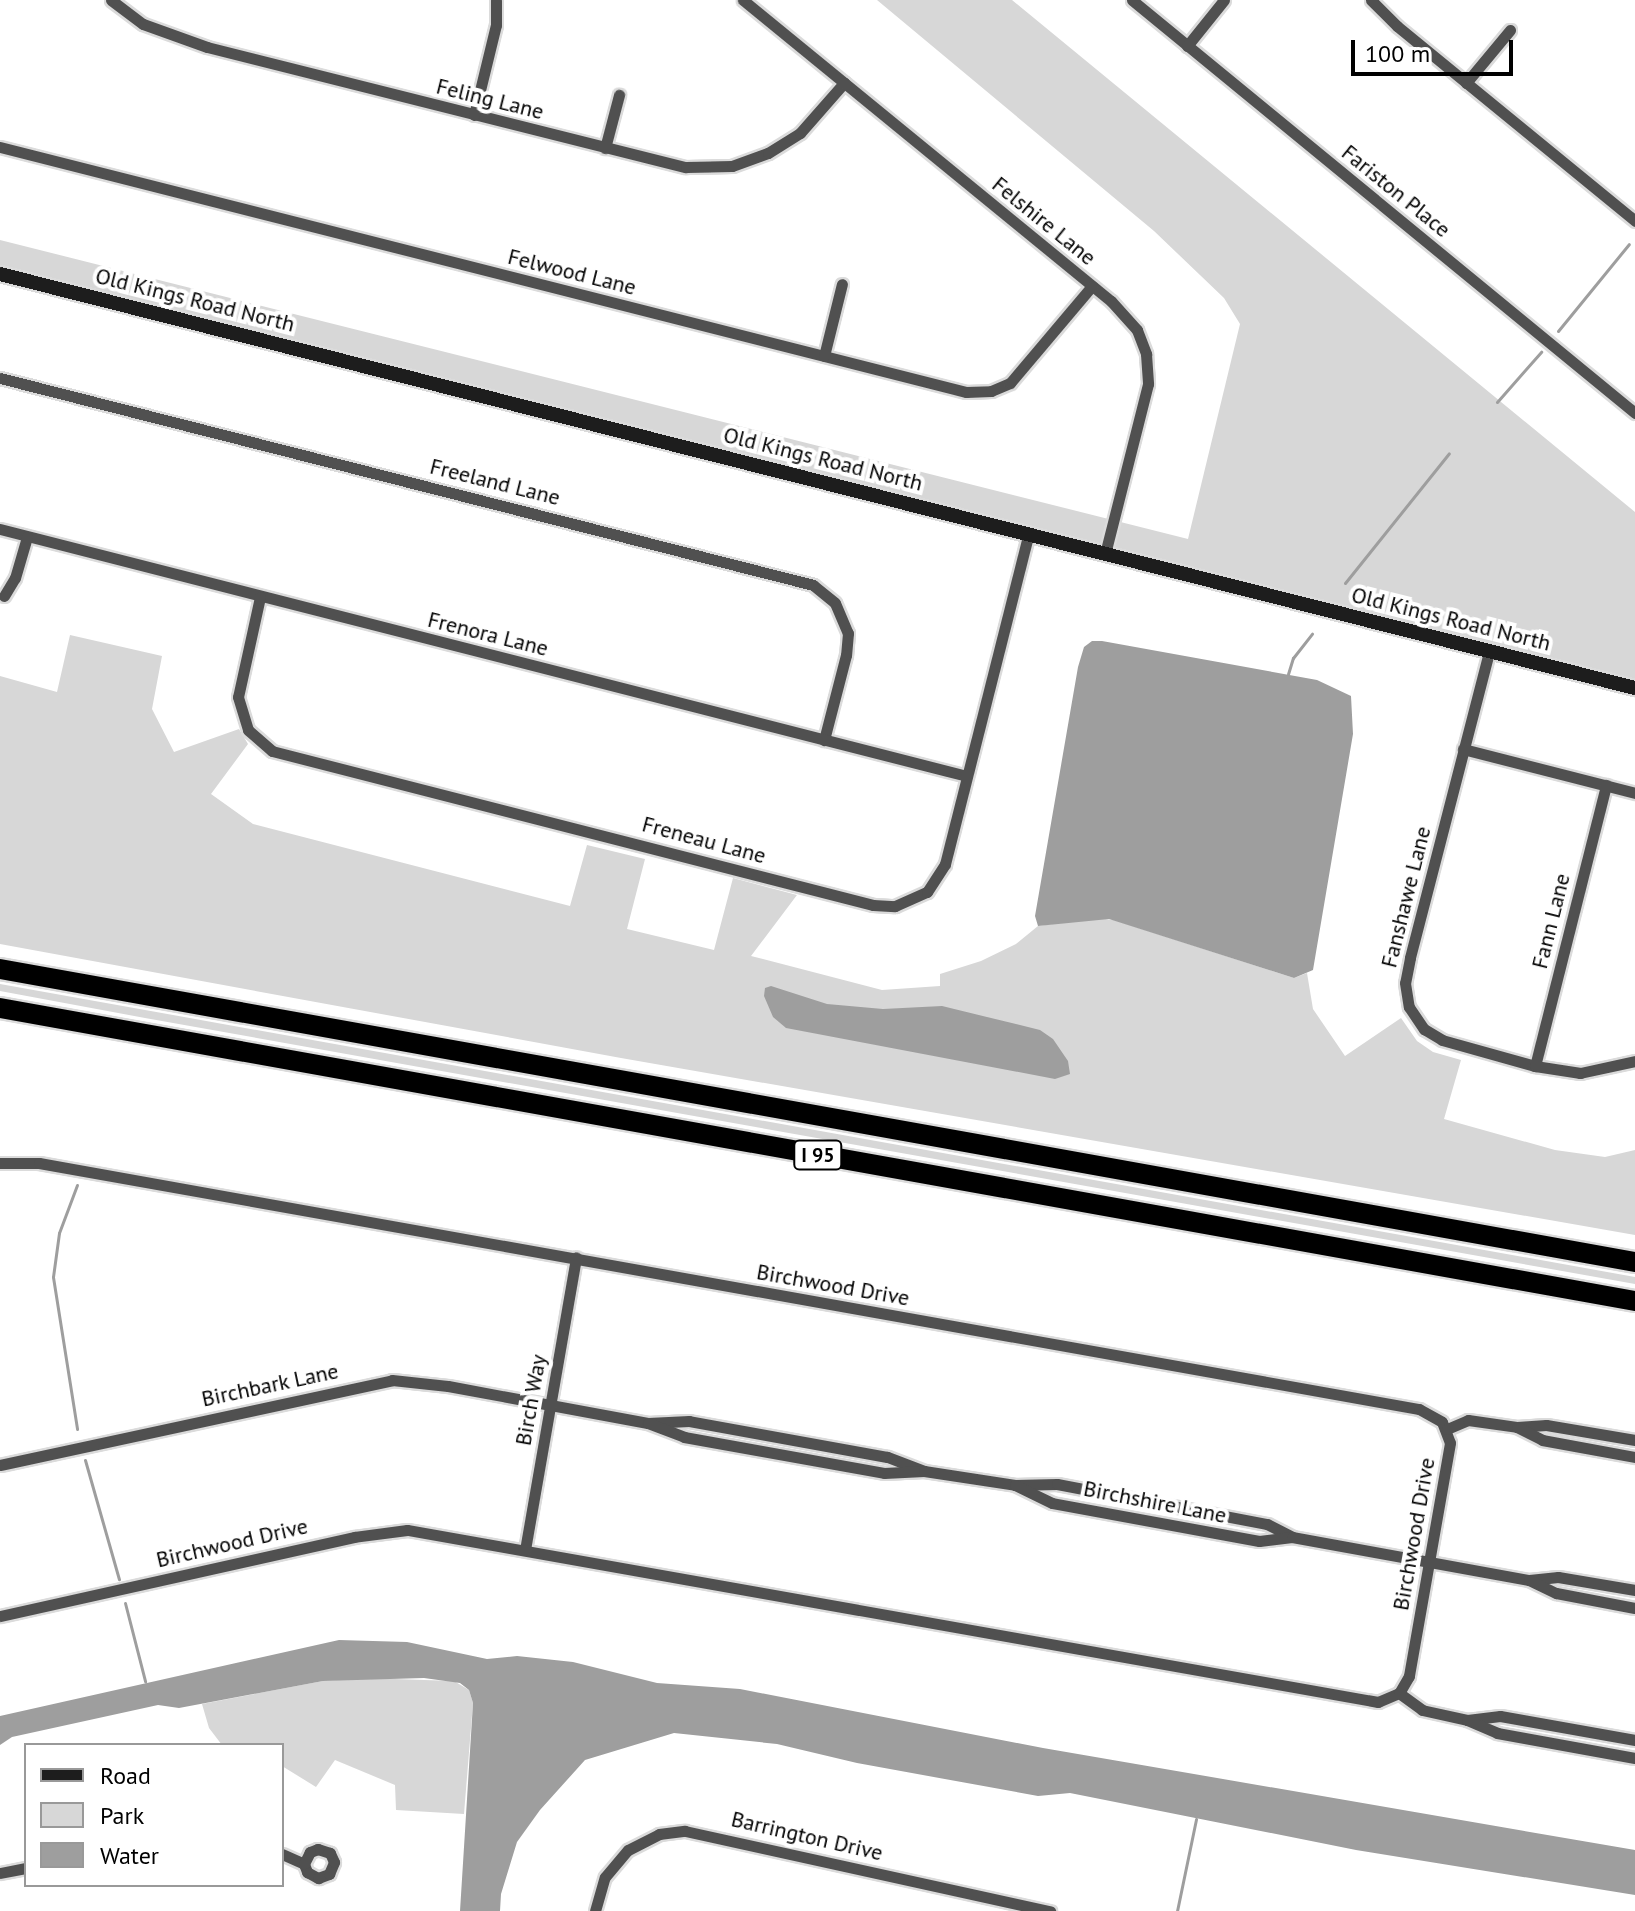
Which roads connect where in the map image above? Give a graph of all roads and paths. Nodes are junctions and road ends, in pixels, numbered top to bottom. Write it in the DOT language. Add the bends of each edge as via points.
graph roads {
  1 [pos="111,0"];
  2 [pos="496,0"];
  3 [pos="743,0"];
  4 [pos="1132,0"];
  5 [pos="1224,0"];
  6 [pos="1371,0"];
  7 [pos="1510,30"];
  8 [pos="1187,46"];
  9 [pos="844,83"];
  10 [pos="1466,83"];
  11 [pos="619,95"];
  12 [pos="474,115"];
  13 [pos="0,147"];
  14 [pos="605,148"];
  15 [pos="1635,221"];
  16 [pos="0,274"];
  17 [pos="842,284"];
  18 [pos="1092,286"];
  19 [pos="824,356"];
  20 [pos="0,378"];
  21 [pos="1635,413"];
  22 [pos="0,529"];
  23 [pos="1028,535"];
  24 [pos="27,537"];
  25 [pos="1105,554"];
  26 [pos="4,596"];
  27 [pos="260,597"];
  28 [pos="1489,652"];
  29 [pos="1635,688"];
  30 [pos="824,740"];
  31 [pos="1463,749"];
  32 [pos="967,776"];
  33 [pos="1606,785"];
  34 [pos="1635,793"];
  35 [pos="0,969"];
  36 [pos="0,1008"];
  37 [pos="1635,1061"];
  38 [pos="1535,1066"];
  39 [pos="0,1163"];
  40 [pos="576,1257"];
  41 [pos="1635,1262"];
  42 [pos="1635,1301"];
  43 [pos="551,1406"];
  44 [pos="648,1423"];
  45 [pos="1517,1427"];
  46 [pos="1447,1429"];
  47 [pos="1635,1440"];
  48 [pos="1635,1457"];
  49 [pos="0,1465"];
  50 [pos="924,1471"];
  51 [pos="1015,1485"];
  52 [pos="1292,1537"];
  53 [pos="525,1550"];
  54 [pos="1430,1562"];
  55 [pos="1529,1580"];
  56 [pos="1635,1590"];
  57 [pos="1635,1608"];
  58 [pos="0,1616"];
  59 [pos="1399,1693"];
  60 [pos="1467,1720"];
  61 [pos="1635,1740"];
  62 [pos="1635,1758"];
  63 [pos="284,1855"];
  64 [pos="304,1864"];
  65 [pos="24,1868"];
  66 [pos="0,1873"];
  67 [pos="595,1911"];
  68 [pos="1050,1911"];
  1 -- 12 [label="street, Feling Lane" via="143,24 177,38"];
  2 -- 12 [label="street" via="496,25"];
  3 -- 9 [label="street, Felshire Lane"];
  4 -- 8 [label="street, Fariston Place"];
  5 -- 8 [label="street"];
  6 -- 10 [label="street"];
  7 -- 10 [label="street"];
  8 -- 21 [label="street, Fariston Place"];
  9 -- 14 [label="street, Feling Lane" via="800,133 744,162 686,167"];
  9 -- 18 [label="street, Felshire Lane"];
  10 -- 15 [label="street"];
  11 -- 14 [label="street"];
  12 -- 14 [label="street, Feling Lane"];
  13 -- 19 [label="street, Felwood Lane"];
  16 -- 23 [label="street, Old Kings Road North"];
  17 -- 19 [label="street"];
  18 -- 19 [label="street, Felwood Lane" via="1023,370 991,391 957,391"];
  18 -- 25 [label="street, Felshire Lane" via="1132,322 1149,369"];
  20 -- 30 [label="street, Freeland Lane" via="809,583 835,603 848,633"];
  22 -- 24 [label="street, Frenora Lane"];
  23 -- 25 [label="street, Old Kings Road North"];
  23 -- 32 [label="street, Freneau Lane"];
  24 -- 26 [label="street"];
  24 -- 27 [label="street, Frenora Lane"];
  25 -- 28 [label="street, Old Kings Road North"];
  27 -- 30 [label="street, Frenora Lane"];
  27 -- 32 [label="street, Freneau Lane" via="240,677 239,706 258,742 290,757 888,907 913,901 938,879"];
  28 -- 29 [label="street, Old Kings Road North"];
  28 -- 31 [label="street, Fanshawe Lane"];
  30 -- 32 [label="street, Frenora Lane"];
  31 -- 33 [label="street"];
  31 -- 38 [label="street, Fanshawe Lane" via="1408,967 1406,999 1419,1023 1436,1037"];
  33 -- 34 [label="street"];
  33 -- 38 [label="street, Fann Lane"];
  35 -- 41 [label="highway, I 95"];
  36 -- 42 [label="highway, I 95"];
  37 -- 38 [label="street, Fanshawe Lane" via="1580,1073"];
  39 -- 40 [label="street, Birchwood Drive" via="39,1163"];
  40 -- 43 [label="street, Birch Way"];
  40 -- 46 [label="street, Birchwood Drive" via="1419,1409"];
  43 -- 44 [label="street, Birchshire Lane"];
  43 -- 49 [label="street, Birchbark Lane" via="425,1382 379,1381"];
  43 -- 53 [label="street, Birch Way"];
  44 -- 50 [label="street, Birchshire Lane" via="689,1421 887,1457"];
  44 -- 50 [label="street, Birchshire Lane" via="684,1437 884,1473"];
  45 -- 46 [label="street" via="1468,1420"];
  45 -- 47 [label="street" via="1546,1425"];
  45 -- 48 [label="street" via="1542,1440"];
  46 -- 54 [label="street, Birchwood Drive" via="1449,1454"];
  50 -- 51 [label="street, Birchshire Lane"];
  51 -- 52 [label="street, Birchshire Lane" via="1057,1484 1267,1524"];
  51 -- 52 [label="street, Birchshire Lane" via="1052,1503 1259,1541"];
  52 -- 54 [label="street, Birchshire Lane"];
  53 -- 58 [label="street, Birchwood Drive" via="421,1531 391,1531"];
  53 -- 59 [label="street, Birchwood Drive" via="1369,1702"];
  54 -- 55 [label="street, Birchshire Lane"];
  54 -- 59 [label="street, Birchwood Drive" via="1411,1670"];
  55 -- 56 [label="street" via="1558,1577"];
  55 -- 57 [label="street" via="1556,1593"];
  59 -- 60 [label="street" via="1422,1710"];
  60 -- 61 [label="street" via="1500,1716"];
  60 -- 62 [label="street" via="1497,1733"];
  63 -- 64 [label="street"];
  65 -- 66 [label="street"];
  67 -- 68 [label="street, Barrington Drive" via="605,1877 628,1850 659,1834 685,1831"];
}
